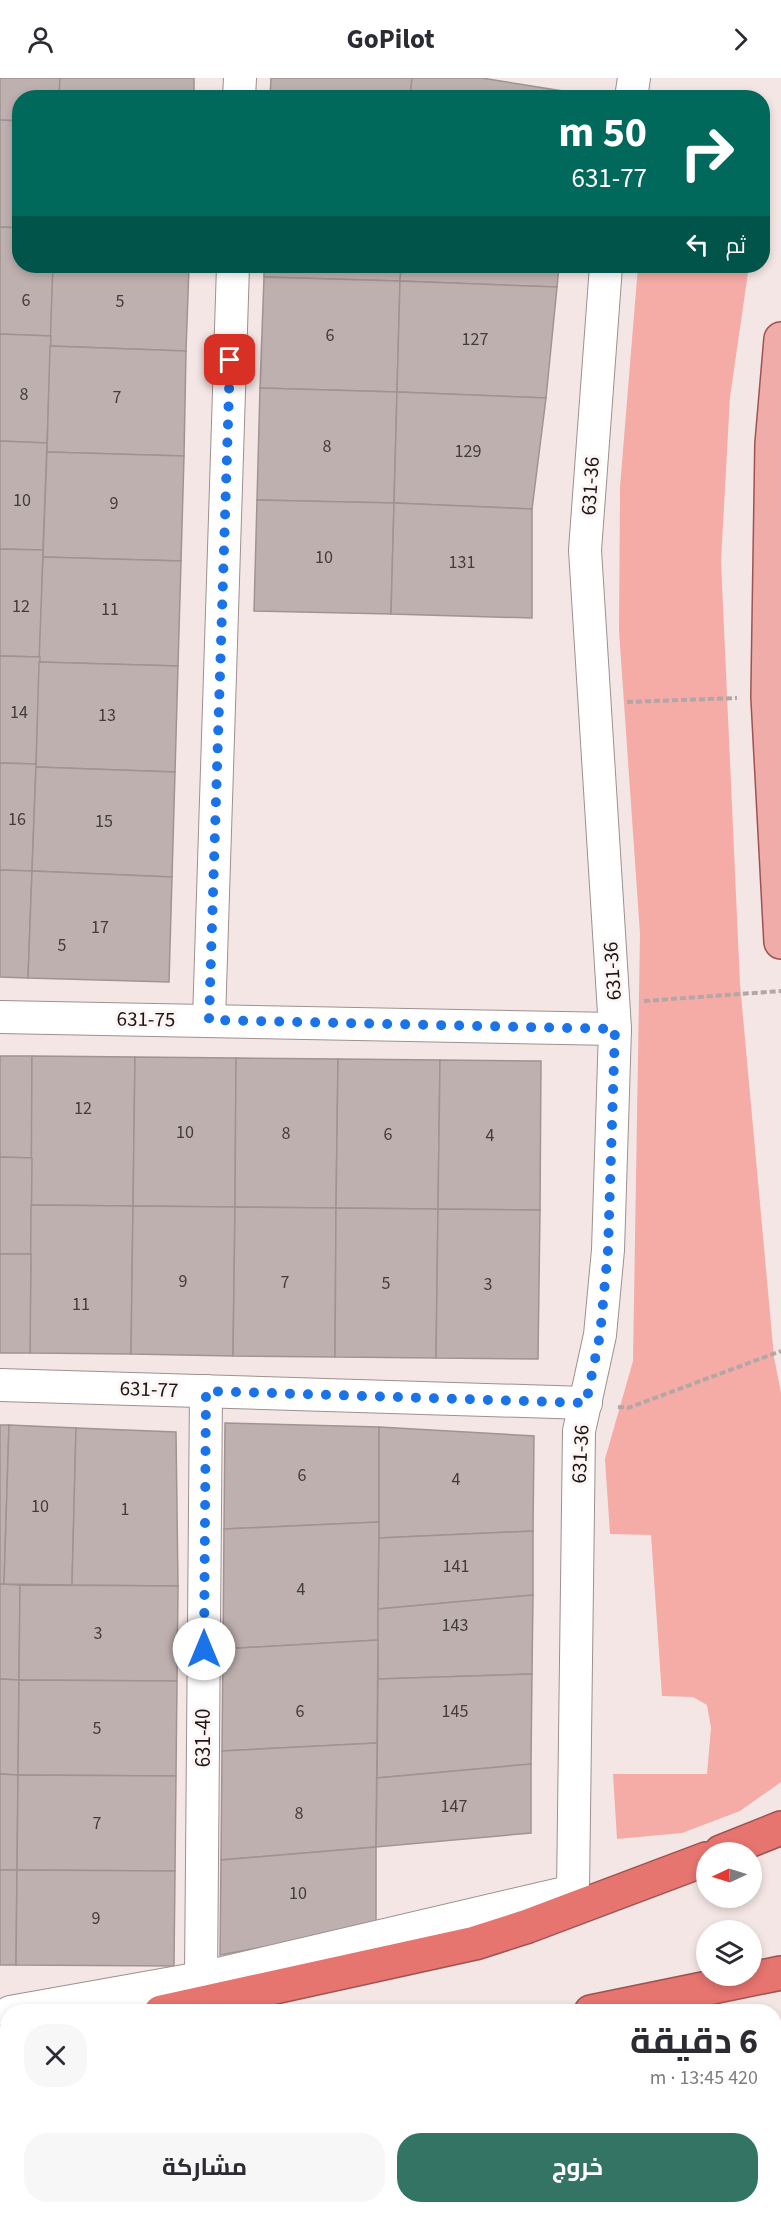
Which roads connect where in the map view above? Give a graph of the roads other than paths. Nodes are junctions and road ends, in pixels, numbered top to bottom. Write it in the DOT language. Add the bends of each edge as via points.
graph roads {
  1 [pos="233,273"];
  2 [pos="605,273"];
  3 [pos="781,339"];
  4 [pos="781,942"];
  5 [pos="615,1016"];
  6 [pos="0,1017"];
  7 [pos="209,1020"];
  8 [pos="0,1385"];
  9 [pos="206,1391"];
  10 [pos="586,1403"];
  11 [pos="775,1830"];
  12 [pos="746,1842"];
  13 [pos="696,1863"];
  14 [pos="781,1973"];
  15 [pos="201,1978"];
  16 [pos="54,2004"];
  17 [pos="197,2004"];
  18 [pos="630,2004"];
  1 -- 7 [label="street"];
  2 -- 5 [label="street, 631-36" via="585,550"];
  3 -- 4 [label="main road" via="772,444 768,697"];
  5 -- 7 [label="street, 631-75"];
  5 -- 10 [label="street, 631-36" via="608,1250 600,1335"];
  6 -- 7 [label="street, 631-75"];
  8 -- 9 [label="street, 631-77"];
  9 -- 10 [label="street, 631-77"];
  9 -- 15 [label="street, 631-40"];
  10 -- 15 [label="street, 631-36" via="579,1431 573,1891"];
  11 -- 12 [label="highway"];
  13 -- 17 [label="highway" via="474,1943"];
  14 -- 18 [label="highway"];
  15 -- 16 [label="street"];
}
